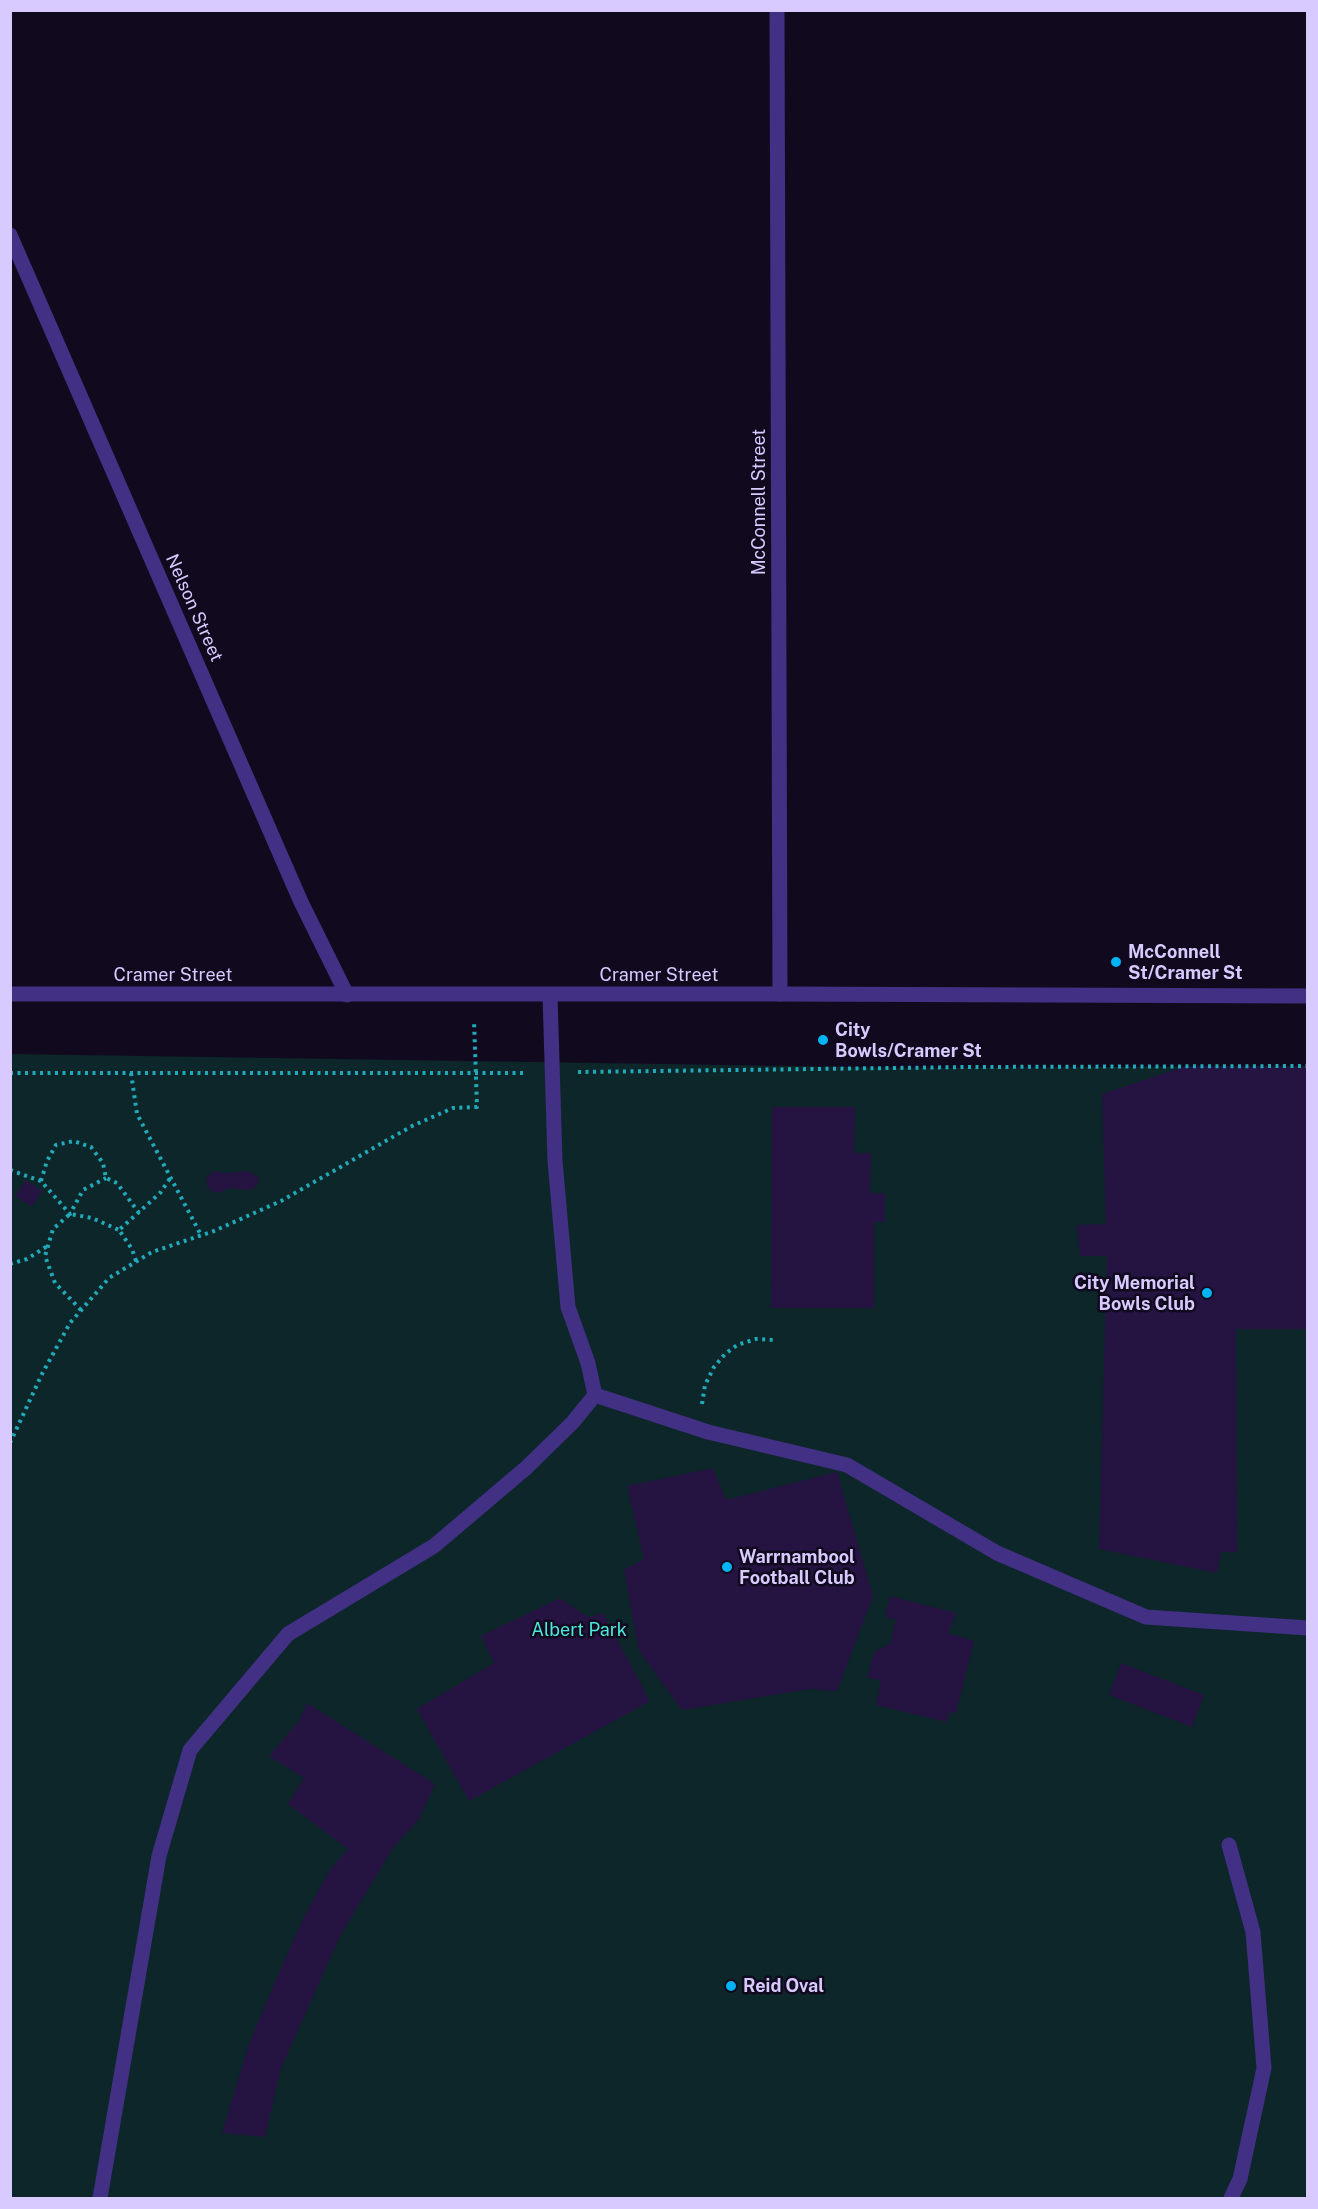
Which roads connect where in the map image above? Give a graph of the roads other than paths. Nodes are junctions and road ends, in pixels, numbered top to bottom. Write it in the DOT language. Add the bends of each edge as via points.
graph roads {
  1 [pos="777,10"];
  2 [pos="10,235"];
  3 [pos="10,994"];
  4 [pos="780,994"];
  5 [pos="347,995"];
  6 [pos="550,995"];
  7 [pos="1308,996"];
  8 [pos="595,1395"];
  9 [pos="1308,1628"];
  10 [pos="1229,1845"];
  11 [pos="100,2199"];
  12 [pos="1231,2199"];
  1 -- 4 [label="street, McConnell Street"];
  2 -- 5 [label="street, Nelson Street" via="296,891"];
  3 -- 5 [label="street, Cramer Street"];
  4 -- 6 [label="street, Cramer Street"];
  4 -- 7 [label="street, Cramer Street"];
  5 -- 6 [label="street, Cramer Street"];
  6 -- 8 [label="street" via="555,1161 568,1307"];
  8 -- 9 [label="street" via="700,1429 847,1465 997,1553 1146,1617"];
  8 -- 11 [label="street" via="526,1468 434,1546 288,1634 190,1750 159,1856"];
  10 -- 12 [label="street" via="1253,1932 1264,2068 1240,2179"];
}
